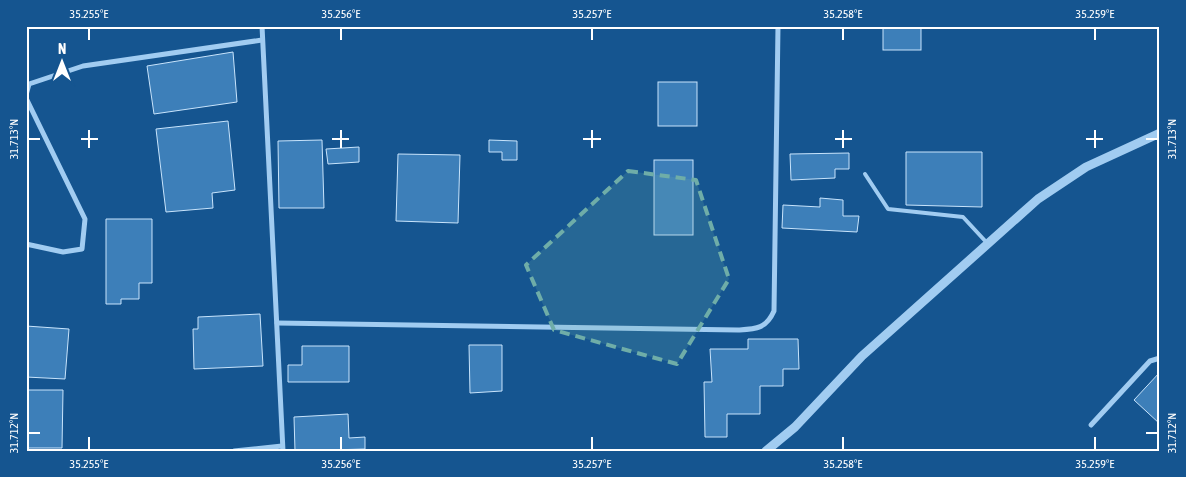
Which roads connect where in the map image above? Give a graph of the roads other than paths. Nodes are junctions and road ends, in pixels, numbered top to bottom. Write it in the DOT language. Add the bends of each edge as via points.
graph roads {
  1 [pos="262,26"];
  2 [pos="778,26"];
  3 [pos="262,40"];
  4 [pos="26,97"];
  5 [pos="1160,133"];
  6 [pos="865,174"];
  7 [pos="26,244"];
  8 [pos="988,244"];
  9 [pos="277,323"];
  10 [pos="1160,358"];
  11 [pos="1091,425"];
  12 [pos="282,448"];
  13 [pos="234,451"];
  14 [pos="766,451"];
  1 -- 3 [label="street"];
  2 -- 9 [label="street" via="774,311 769,322 756,329 738,330"];
  3 -- 4 [label="street" via="83,66 29,84"];
  3 -- 9 [label="street"];
  4 -- 7 [label="street" via="85,219 82,250 63,252"];
  5 -- 8 [label="street" via="1086,168 1038,199"];
  6 -- 8 [label="lane" via="888,209 963,217"];
  8 -- 14 [label="street" via="862,356 795,427"];
  9 -- 12 [label="street"];
  10 -- 11 [label="street" via="1150,361"];
  12 -- 13 [label="street"];
}
